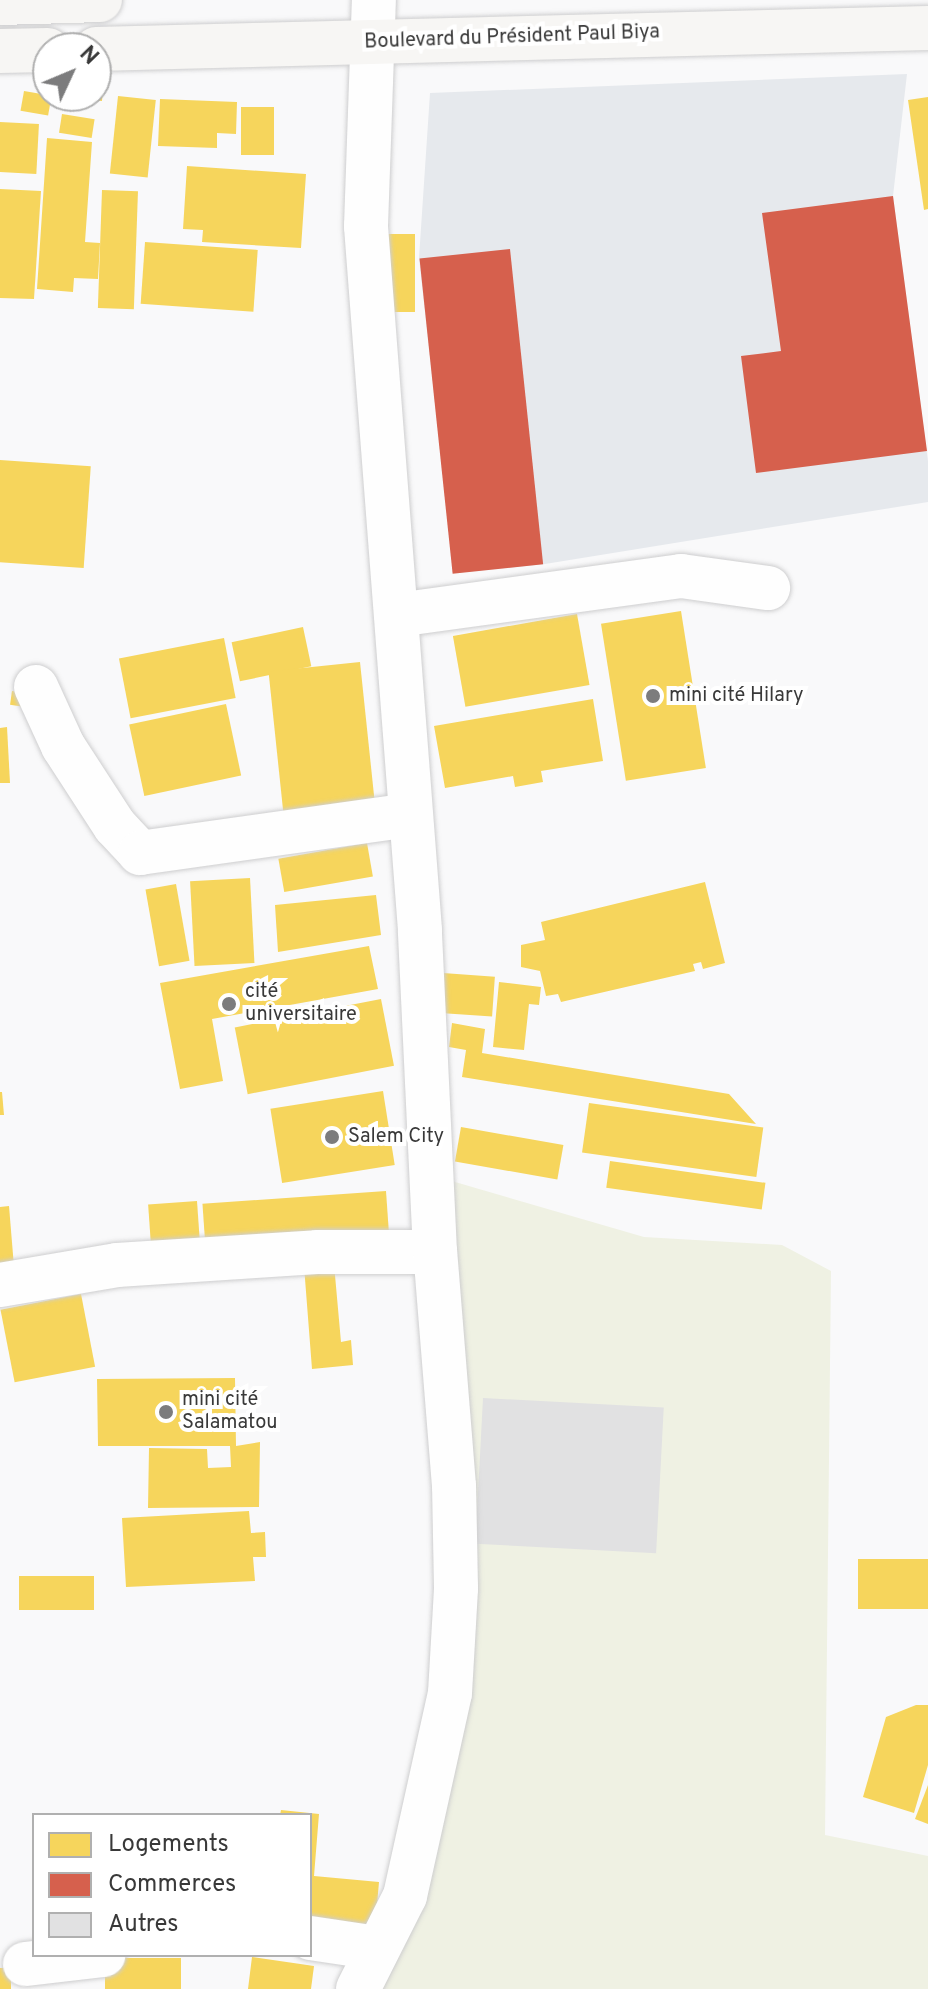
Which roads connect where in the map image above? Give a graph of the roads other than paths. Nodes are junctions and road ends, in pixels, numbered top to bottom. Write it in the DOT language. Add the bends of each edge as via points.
graph roads {
  1 [pos="100,0"];
  2 [pos="0,3"];
  3 [pos="374,21"];
  4 [pos="928,28"];
  5 [pos="112,47"];
  6 [pos="32,50"];
  7 [pos="0,51"];
  8 [pos="768,588"];
  9 [pos="397,615"];
  10 [pos="36,687"];
  11 [pos="409,815"];
  12 [pos="435,1252"];
  13 [pos="0,1285"];
  14 [pos="312,1938"];
  15 [pos="377,1948"];
  16 [pos="85,1957"];
  17 [pos="102,1957"];
  18 [pos="25,1964"];
  19 [pos="100,1989"];
  20 [pos="358,1989"];
  1 -- 2 [label="main road"];
  3 -- 4 [label="main road, Boulevard du Président Paul Biya"];
  3 -- 5 [label="main road, Boulevard du Président Paul Biya"];
  3 -- 9 [label="street" via="366,226"];
  6 -- 7 [label="main road"];
  8 -- 9 [label="street" via="681,576"];
  9 -- 11 [label="street"];
  10 -- 11 [label="street" via="63,746 115,826 140,853"];
  11 -- 12 [label="street" via="432,1114"];
  12 -- 13 [label="street" via="317,1252 117,1265"];
  12 -- 15 [label="street" via="454,1486 450,1693 405,1896"];
  14 -- 15 [label="street"];
  15 -- 20 [label="street"];
  16 -- 18 [label="street"];
  17 -- 19 [label="street"];
}
